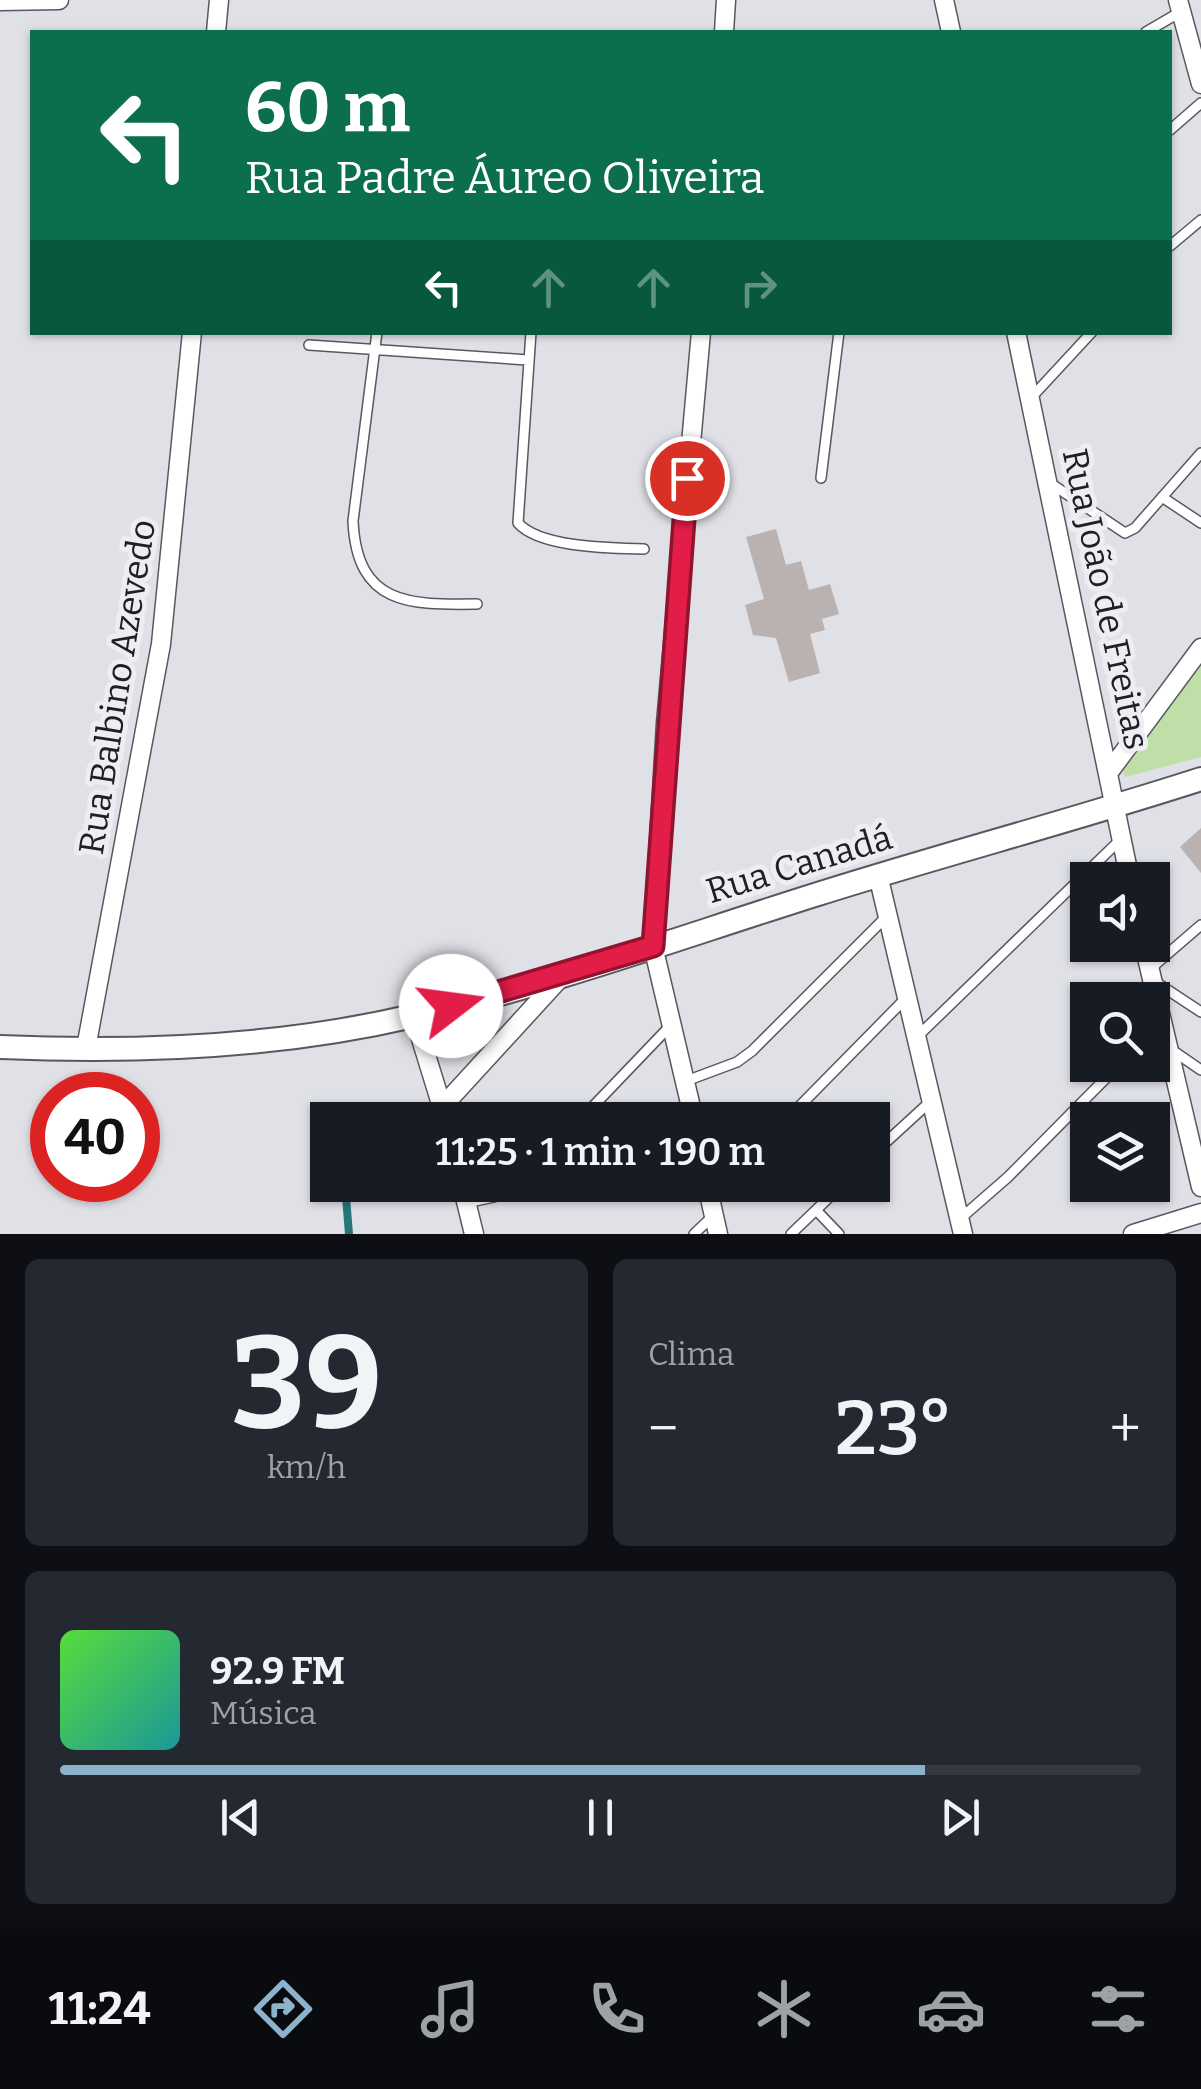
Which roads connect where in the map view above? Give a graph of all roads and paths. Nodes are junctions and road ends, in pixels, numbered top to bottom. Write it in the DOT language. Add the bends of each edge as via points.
graph roads {
  1 [pos="0,0"];
  2 [pos="59,0"];
  3 [pos="219,0"];
  4 [pos="726,0"];
  5 [pos="944,0"];
  6 [pos="1180,6"];
  7 [pos="216,30"];
  8 [pos="724,30"];
  9 [pos="951,30"];
  10 [pos="1149,30"];
  11 [pos="1201,84"];
  12 [pos="1201,102"];
  13 [pos="1172,128"];
  14 [pos="1201,220"];
  15 [pos="1172,244"];
  16 [pos="192,335"];
  17 [pos="376,335"];
  18 [pos="531,335"];
  19 [pos="701,335"];
  20 [pos="839,335"];
  21 [pos="1017,335"];
  22 [pos="1089,335"];
  23 [pos="309,344"];
  24 [pos="375,346"];
  25 [pos="528,360"];
  26 [pos="1030,399"];
  27 [pos="1201,453"];
  28 [pos="821,478"];
  29 [pos="1048,482"];
  30 [pos="1162,497"];
  31 [pos="1201,523"];
  32 [pos="644,549"];
  33 [pos="477,604"];
  34 [pos="1201,648"];
  35 [pos="1110,772"];
  36 [pos="1201,779"];
  37 [pos="1115,807"];
  38 [pos="1120,840"];
  39 [pos="1126,862"];
  40 [pos="878,875"];
  41 [pos="889,914"];
  42 [pos="1201,926"];
  43 [pos="653,946"];
  44 [pos="1148,962"];
  45 [pos="1151,974"];
  46 [pos="563,975"];
  47 [pos="1152,982"];
  48 [pos="908,996"];
  49 [pos="1201,1012"];
  50 [pos="414,1016"];
  51 [pos="670,1024"];
  52 [pos="918,1036"];
  53 [pos="0,1046"];
  54 [pos="86,1048"];
  55 [pos="1170,1049"];
  56 [pos="1170,1052"];
  57 [pos="1201,1070"];
  58 [pos="686,1082"];
  59 [pos="1102,1082"];
  60 [pos="932,1100"];
  61 [pos="440,1102"];
  62 [pos="454,1102"];
  63 [pos="597,1102"];
  64 [pos="690,1102"];
  65 [pos="804,1102"];
  66 [pos="890,1139"];
  67 [pos="1201,1187"];
  68 [pos="466,1202"];
  69 [pos="824,1202"];
  70 [pos="816,1210"];
  71 [pos="1201,1213"];
  72 [pos="716,1225"];
  73 [pos="961,1227"];
  74 [pos="474,1234"];
  75 [pos="694,1234"];
  76 [pos="792,1234"];
  77 [pos="839,1234"];
  78 [pos="1133,1234"];
  1 -- 2 [label="street"];
  3 -- 7 [label="street"];
  4 -- 8 [label="street"];
  5 -- 9 [label="street"];
  6 -- 10 [label="lane"];
  6 -- 11 [label="street"];
  12 -- 13 [label="lane"];
  14 -- 15 [label="lane"];
  16 -- 54 [label="street, Rua Balbino Azevedo" via="162,644"];
  17 -- 24 [label="lane"];
  18 -- 25 [label="lane"];
  19 -- 43 [label="street"];
  20 -- 28 [label="lane"];
  21 -- 26 [label="street, Rua João de Freitas"];
  22 -- 26 [label="lane"];
  23 -- 24 [label="lane"];
  24 -- 25 [label="lane"];
  24 -- 33 [label="lane" via="354,522 358,552 376,585 402,602"];
  25 -- 32 [label="lane" via="518,524 571,543"];
  26 -- 29 [label="street, Rua João de Freitas"];
  27 -- 30 [label="lane"];
  29 -- 30 [label="lane" via="1121,533 1136,528"];
  29 -- 35 [label="street, Rua João de Freitas"];
  30 -- 31 [label="lane"];
  34 -- 35 [label="street"];
  35 -- 37 [label="street, Rua João de Freitas"];
  36 -- 37 [label="street, Rua Canadá"];
  37 -- 38 [label="street, Rua João de Freitas"];
  37 -- 40 [label="street, Rua Canadá"];
  38 -- 39 [label="street, Rua João de Freitas"];
  38 -- 52 [label="lane"];
  40 -- 41 [label="street"];
  40 -- 43 [label="street, Rua Canadá"];
  41 -- 48 [label="street"];
  41 -- 58 [label="lane" via="752,1051"];
  42 -- 45 [label="lane"];
  43 -- 46 [label="street, Rua Canadá"];
  43 -- 51 [label="street"];
  44 -- 45 [label="street"];
  45 -- 47 [label="street"];
  45 -- 49 [label="lane"];
  46 -- 50 [label="street, Rua Canadá"];
  46 -- 62 [label="street"];
  48 -- 52 [label="street"];
  48 -- 65 [label="lane"];
  50 -- 54 [label="street, Rua Canadá" via="252,1040"];
  50 -- 61 [label="street"];
  51 -- 58 [label="street"];
  51 -- 63 [label="lane"];
  52 -- 60 [label="street"];
  53 -- 54 [label="street, Rua Canadá"];
  55 -- 57 [label="lane"];
  56 -- 67 [label="street"];
  58 -- 64 [label="street"];
  59 -- 73 [label="lane"];
  60 -- 66 [label="lane"];
  60 -- 73 [label="street"];
  68 -- 74 [label="street"];
  69 -- 70 [label="lane"];
  70 -- 76 [label="lane"];
  70 -- 77 [label="lane"];
  71 -- 78 [label="street"];
  72 -- 75 [label="lane"];
}
